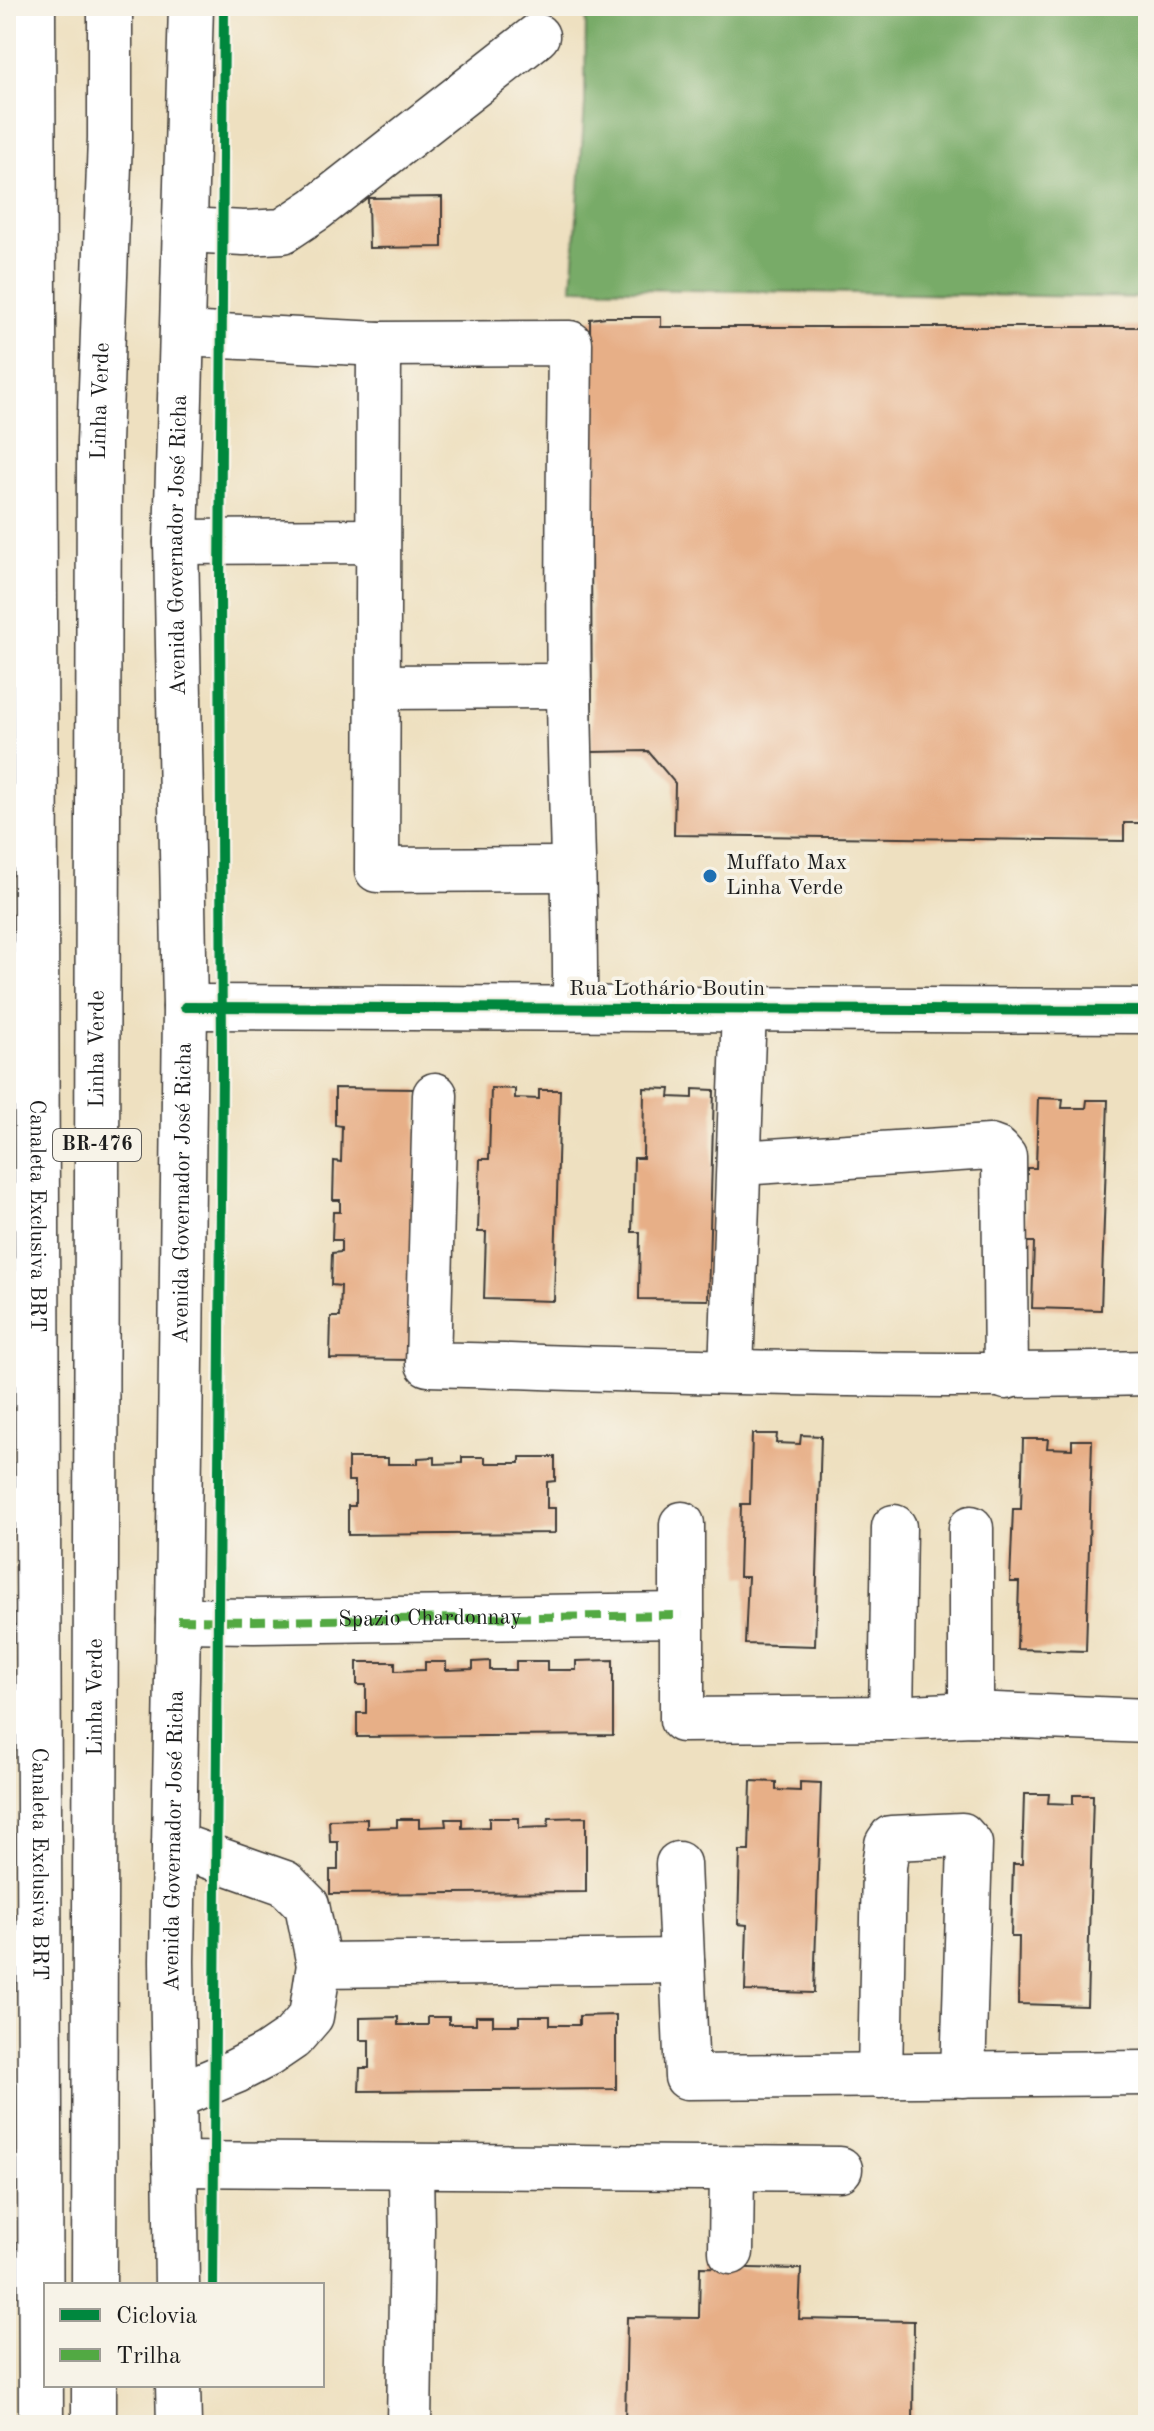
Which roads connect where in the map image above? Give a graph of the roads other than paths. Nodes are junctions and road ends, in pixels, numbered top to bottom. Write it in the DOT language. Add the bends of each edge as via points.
graph roads {
  1 [pos="33,6"];
  2 [pos="110,6"];
  3 [pos="191,6"];
  4 [pos="537,36"];
  5 [pos="186,230"];
  6 [pos="183,334"];
  7 [pos="379,344"];
  8 [pos="378,541"];
  9 [pos="176,542"];
  10 [pos="569,686"];
  11 [pos="378,687"];
  12 [pos="572,869"];
  13 [pos="185,1007"];
  14 [pos="575,1008"];
  15 [pos="744,1009"];
  16 [pos="1148,1011"];
  17 [pos="435,1095"];
  18 [pos="739,1163"];
  19 [pos="731,1371"];
  20 [pos="1148,1373"];
  21 [pos="1006,1377"];
  22 [pos="682,1524"];
  23 [pos="894,1527"];
  24 [pos="971,1528"];
  25 [pos="682,1615"];
  26 [pos="178,1620"];
  27 [pos="971,1714"];
  28 [pos="891,1718"];
  29 [pos="1148,1721"];
  30 [pos="174,1844"];
  31 [pos="678,1864"];
  32 [pos="682,1961"];
  33 [pos="319,1965"];
  34 [pos="1148,2073"];
  35 [pos="963,2075"];
  36 [pos="880,2076"];
  37 [pos="174,2097"];
  38 [pos="175,2164"];
  39 [pos="411,2167"];
  40 [pos="732,2169"];
  41 [pos="840,2169"];
  42 [pos="731,2252"];
  43 [pos="94,2283"];
  44 [pos="177,2283"];
  45 [pos="94,2387"];
  46 [pos="178,2387"];
  47 [pos="41,2425"];
  48 [pos="94,2425"];
  49 [pos="179,2425"];
  50 [pos="409,2425"];
  1 -- 47 [label="main road, Canaleta Exclusiva BRT"];
  2 -- 43 [label="main road, Linha Verde / BR-476" via="99,443"];
  3 -- 5 [label="main road, Avenida Governador José Richa"];
  4 -- 5 [label="main road" via="283,231"];
  5 -- 6 [label="main road, Avenida Governador José Richa"];
  6 -- 7 [label="main road"];
  6 -- 9 [label="main road, Avenida Governador José Richa"];
  7 -- 8 [label="main road"];
  7 -- 10 [label="main road" via="570,343"];
  8 -- 9 [label="main road"];
  8 -- 11 [label="main road"];
  9 -- 13 [label="main road, Avenida Governador José Richa"];
  10 -- 11 [label="main road"];
  10 -- 12 [label="main road"];
  11 -- 12 [label="main road" via="377,870"];
  12 -- 14 [label="main road"];
  13 -- 14 [label="main road, Rua Lothário Boutin"];
  13 -- 26 [label="main road, Avenida Governador José Richa"];
  14 -- 15 [label="main road, Rua Lothário Boutin"];
  15 -- 16 [label="main road, Rua Lothário Boutin"];
  15 -- 18 [label="main road"];
  17 -- 19 [label="main road" via="428,1364"];
  18 -- 19 [label="main road"];
  18 -- 21 [label="main road" via="998,1150 1004,1157"];
  19 -- 21 [label="main road"];
  20 -- 21 [label="main road"];
  22 -- 25 [label="main road"];
  23 -- 28 [label="main road"];
  24 -- 27 [label="main road"];
  25 -- 26 [label="main road, Spazio Chardonnay"];
  25 -- 28 [label="main road" via="682,1720"];
  26 -- 30 [label="main road, Avenida Governador José Richa"];
  27 -- 28 [label="main road"];
  27 -- 29 [label="main road"];
  30 -- 33 [label="main road" via="285,1883 307,1905"];
  30 -- 37 [label="main road, Avenida Governador José Richa"];
  31 -- 32 [label="main road"];
  32 -- 33 [label="main road"];
  32 -- 36 [label="main road" via="687,2077"];
  33 -- 37 [label="main road" via="311,2016 292,2038 257,2060"];
  34 -- 35 [label="main road"];
  35 -- 36 [label="main road"];
  35 -- 36 [label="main road" via="970,1844 962,1835 887,1842"];
  37 -- 38 [label="main road, Avenida Governador José Richa"];
  38 -- 39 [label="main road"];
  38 -- 44 [label="main road, Avenida Governador José Richa"];
  39 -- 40 [label="main road"];
  39 -- 50 [label="main road"];
  40 -- 41 [label="main road"];
  40 -- 42 [label="main road"];
  45 -- 48 [label="main road"];
  46 -- 49 [label="main road"];
}
